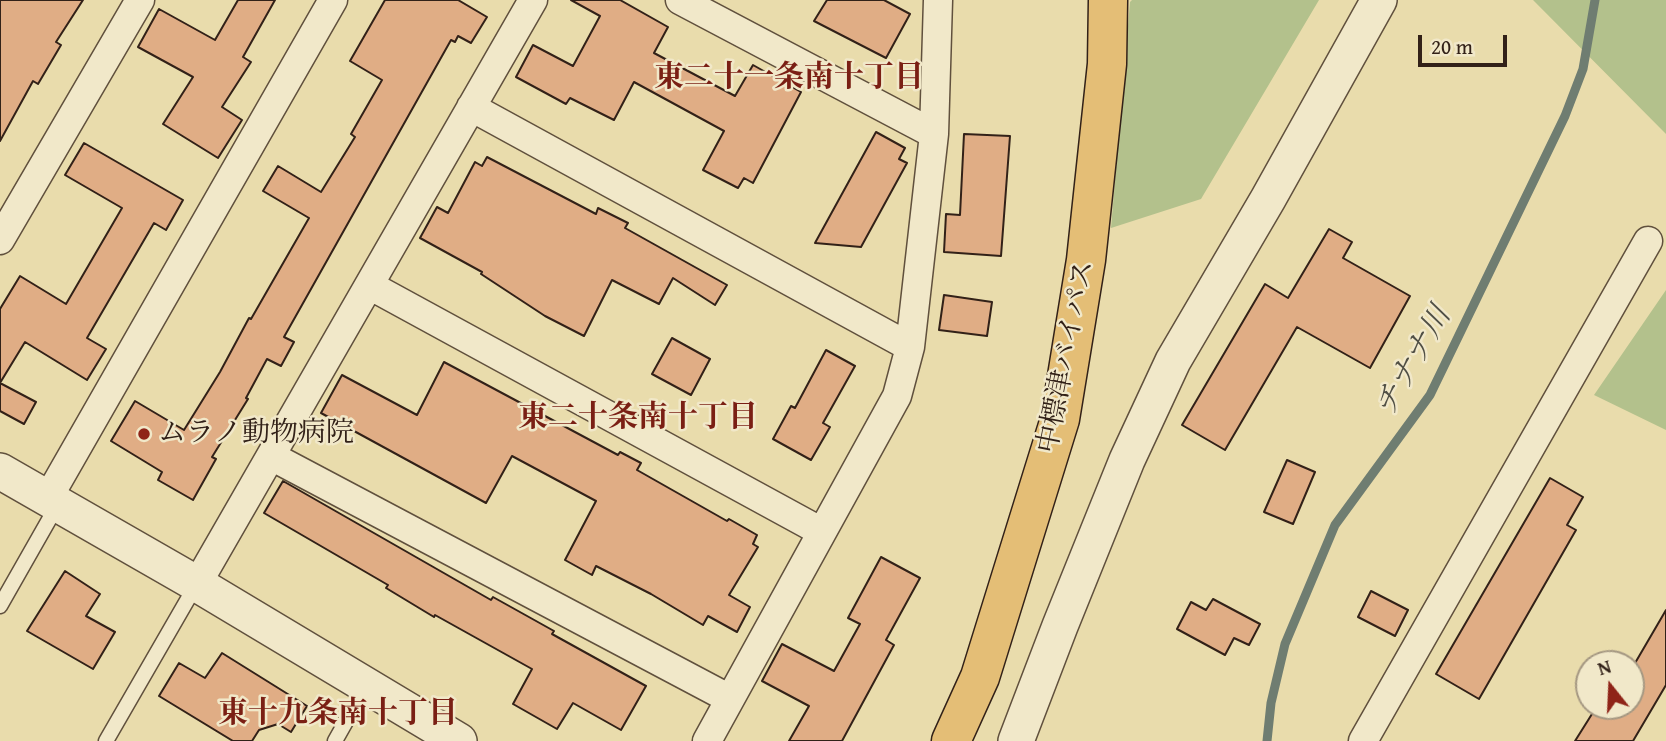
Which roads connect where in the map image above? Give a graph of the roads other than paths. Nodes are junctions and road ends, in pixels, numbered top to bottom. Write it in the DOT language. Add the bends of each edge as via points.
graph roads {
  1 [pos="140,0"];
  2 [pos="333,0"];
  3 [pos="533,0"];
  4 [pos="680,0"];
  5 [pos="938,0"];
  6 [pos="1108,0"];
  7 [pos="1379,0"];
  8 [pos="471,107"];
  9 [pos="934,134"];
  10 [pos="0,240"];
  11 [pos="1648,241"];
  12 [pos="369,285"];
  13 [pos="910,347"];
  14 [pos="271,456"];
  15 [pos="0,471"];
  16 [pos="53,501"];
  17 [pos="822,532"];
  18 [pos="197,584"];
  19 [pos="0,606"];
  20 [pos="366,686"];
  21 [pos="730,699"];
  22 [pos="106,741"];
  23 [pos="335,741"];
  24 [pos="459,741"];
  25 [pos="707,741"];
  26 [pos="951,741"];
  27 [pos="1016,741"];
  28 [pos="1363,741"];
  1 -- 10 [label="street"];
  2 -- 16 [label="street"];
  3 -- 8 [label="street"];
  4 -- 9 [label="street"];
  5 -- 9 [label="street"];
  6 -- 26 [label="highway, 中標津バイパス" via="1107,64 1091,219 1060,419 980,677"];
  7 -- 27 [label="street" via="1173,361 1127,460"];
  8 -- 12 [label="street"];
  8 -- 13 [label="street"];
  9 -- 13 [label="street"];
  11 -- 28 [label="street"];
  12 -- 14 [label="street"];
  12 -- 17 [label="street"];
  13 -- 17 [label="street" via="897,396"];
  14 -- 18 [label="street"];
  14 -- 21 [label="street"];
  15 -- 16 [label="street"];
  16 -- 18 [label="street"];
  16 -- 19 [label="lane"];
  17 -- 21 [label="street"];
  18 -- 20 [label="street"];
  18 -- 22 [label="lane"];
  20 -- 23 [label="lane"];
  20 -- 24 [label="street"];
  21 -- 25 [label="street"];
}
